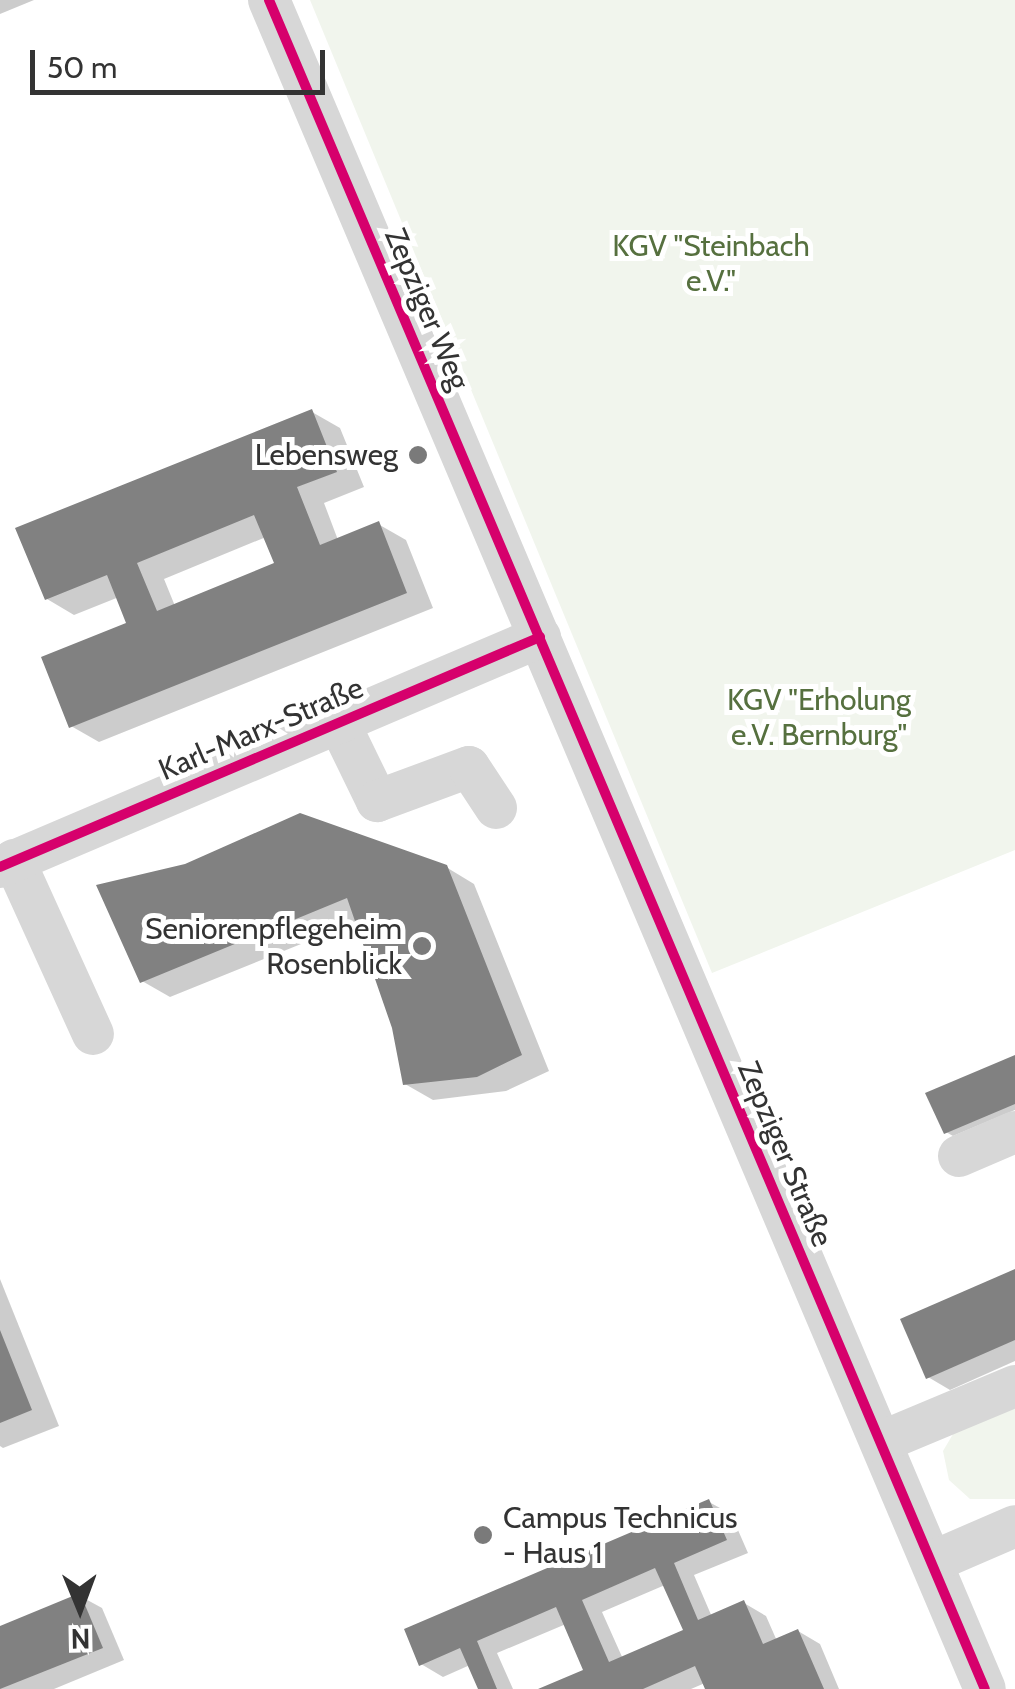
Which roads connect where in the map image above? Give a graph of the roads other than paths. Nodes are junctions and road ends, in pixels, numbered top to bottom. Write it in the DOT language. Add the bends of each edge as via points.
graph roads {
  1 [pos="268,0"];
  2 [pos="540,638"];
  3 [pos="339,724"];
  4 [pos="496,808"];
  5 [pos="7,864"];
  6 [pos="93,1034"];
  7 [pos="1015,1132"];
  8 [pos="959,1156"];
  9 [pos="1015,1386"];
  10 [pos="881,1442"];
  11 [pos="1015,1526"];
  12 [pos="932,1562"];
  13 [pos="985,1689"];
  1 -- 2 [label="street, Zepziger Weg"];
  2 -- 3 [label="street, Karl-Marx-Straße"];
  2 -- 10 [label="street, Zepziger Straße"];
  3 -- 4 [label="street" via="377,800 469,767"];
  3 -- 5 [label="street, Karl-Marx-Straße"];
  5 -- 6 [label="street"];
  7 -- 8 [label="street"];
  9 -- 10 [label="street"];
  10 -- 12 [label="street, Zepziger Straße"];
  11 -- 12 [label="street"];
  12 -- 13 [label="street, Zepziger Straße"];
}
